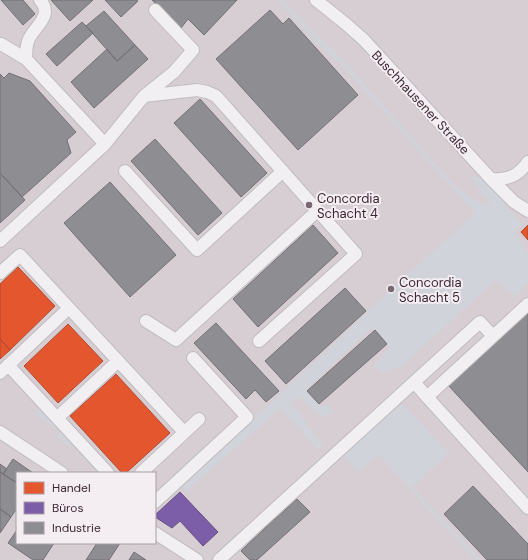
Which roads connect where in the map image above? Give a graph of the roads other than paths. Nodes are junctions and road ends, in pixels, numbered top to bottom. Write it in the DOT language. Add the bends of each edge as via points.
graph roads {
  1 [pos="40,0"];
  2 [pos="316,0"];
  3 [pos="155,10"];
  4 [pos="0,45"];
  5 [pos="26,59"];
  6 [pos="144,96"];
  7 [pos="105,144"];
  8 [pos="528,162"];
  9 [pos="125,171"];
  10 [pos="283,171"];
  11 [pos="491,179"];
  12 [pos="317,210"];
  13 [pos="528,211"];
  14 [pos="0,241"];
  15 [pos="0,273"];
  16 [pos="528,304"];
  17 [pos="69,308"];
  18 [pos="146,322"];
  19 [pos="493,336"];
  20 [pos="259,341"];
  21 [pos="193,358"];
  22 [pos="118,361"];
  23 [pos="4,369"];
  24 [pos="414,382"];
  25 [pos="427,397"];
  26 [pos="57,418"];
  27 [pos="199,419"];
  28 [pos="0,432"];
  29 [pos="184,432"];
  30 [pos="60,472"];
  31 [pos="107,472"];
  32 [pos="141,472"];
  33 [pos="156,501"];
  34 [pos="528,508"];
  35 [pos="156,534"];
  36 [pos="197,560"];
  37 [pos="219,560"];
  1 -- 5 [label="street" via="44,4 44,19 28,42"];
  2 -- 11 [label="street, Buschhausener Straße" via="364,40"];
  3 -- 6 [label="street" via="193,50 174,72"];
  4 -- 5 [label="street"];
  5 -- 7 [label="street"];
  6 -- 7 [label="street"];
  6 -- 10 [label="street" via="197,90 216,96"];
  7 -- 14 [label="street"];
  8 -- 11 [label="street" via="521,171 510,178"];
  9 -- 10 [label="street" via="197,250"];
  10 -- 12 [label="street"];
  11 -- 13 [label="street, Buschhausener Straße" via="514,202"];
  12 -- 18 [label="street" via="176,340"];
  12 -- 20 [label="street" via="356,254"];
  15 -- 17 [label="street" via="20,254"];
  16 -- 19 [label="street"];
  17 -- 22 [label="street"];
  17 -- 23 [label="street"];
  19 -- 24 [label="street" via="480,322"];
  19 -- 25 [label="street"];
  21 -- 33 [label="street" via="248,417"];
  22 -- 26 [label="street"];
  22 -- 29 [label="street"];
  23 -- 26 [label="street"];
  24 -- 25 [label="street"];
  24 -- 37 [label="street"];
  25 -- 34 [label="street"];
  26 -- 31 [label="street"];
  27 -- 29 [label="street"];
  28 -- 30 [label="street"];
  29 -- 32 [label="street"];
  35 -- 36 [label="street"];
}
